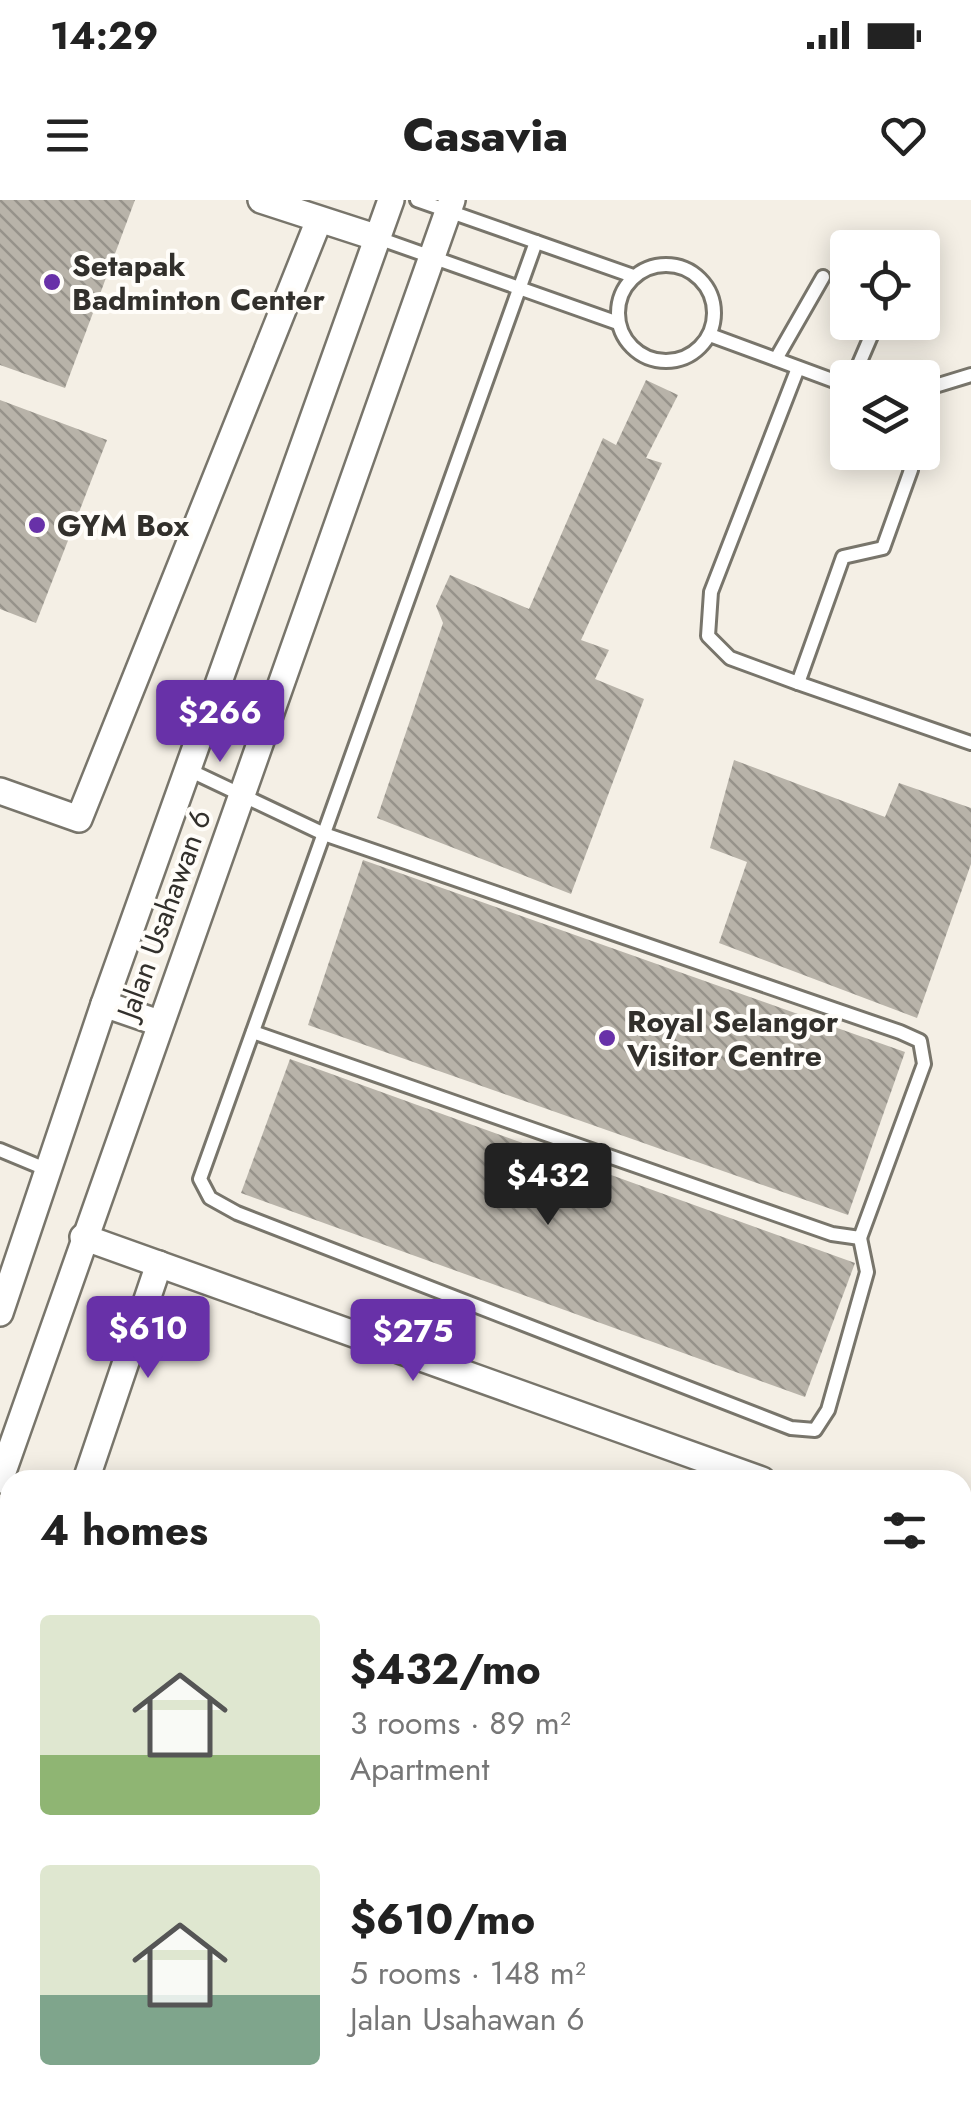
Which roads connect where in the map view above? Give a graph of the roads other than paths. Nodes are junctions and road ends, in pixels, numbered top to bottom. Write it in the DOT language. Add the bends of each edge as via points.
graph roads {
  1 [pos="262,200"];
  2 [pos="391,200"];
  3 [pos="417,200"];
  4 [pos="450,206"];
  5 [pos="319,220"];
  6 [pos="378,238"];
  7 [pos="536,242"];
  8 [pos="432,257"];
  9 [pos="633,276"];
  10 [pos="823,277"];
  11 [pos="520,288"];
  12 [pos="618,324"];
  13 [pos="710,334"];
  14 [pos="776,359"];
  15 [pos="798,368"];
  16 [pos="971,376"];
  17 [pos="830,380"];
  18 [pos="940,385"];
  19 [pos="911,470"];
  20 [pos="798,682"];
  21 [pos="971,743"];
  22 [pos="189,770"];
  23 [pos="0,791"];
  24 [pos="240,794"];
  25 [pos="324,834"];
  26 [pos="104,1004"];
  27 [pos="159,1024"];
  28 [pos="253,1032"];
  29 [pos="0,1150"];
  30 [pos="48,1170"];
  31 [pos="83,1237"];
  32 [pos="860,1238"];
  33 [pos="159,1264"];
  34 [pos="0,1314"];
  35 [pos="3,1470"];
  36 [pos="89,1470"];
  37 [pos="734,1470"];
  1 -- 5 [label="street"];
  2 -- 6 [label="street, Jalan Usahawan 6"];
  3 -- 4 [label="lane"];
  4 -- 7 [label="lane"];
  4 -- 8 [label="street, Jalan Usahawan 6"];
  5 -- 6 [label="street"];
  5 -- 23 [label="street" via="79,819"];
  6 -- 8 [label="lane"];
  6 -- 22 [label="street, Jalan Usahawan 6"];
  7 -- 9 [label="lane"];
  7 -- 11 [label="lane"];
  8 -- 11 [label="lane"];
  8 -- 24 [label="street, Jalan Usahawan 6"];
  9 -- 12 [label="lane"];
  9 -- 13 [label="lane" via="673,266 700,279 714,305"];
  10 -- 14 [label="lane"];
  11 -- 12 [label="lane"];
  11 -- 25 [label="lane"];
  12 -- 13 [label="lane" via="633,348 660,361 689,356"];
  13 -- 14 [label="lane"];
  14 -- 15 [label="lane"];
  15 -- 17 [label="lane"];
  15 -- 20 [label="lane" via="710,592 708,636 730,658"];
  16 -- 18 [label="lane"];
  19 -- 20 [label="lane" via="883,548 843,557"];
  20 -- 21 [label="lane"];
  22 -- 24 [label="lane"];
  22 -- 26 [label="street, Jalan Usahawan 6"];
  24 -- 25 [label="lane"];
  24 -- 27 [label="street, Jalan Usahawan 6"];
  25 -- 28 [label="lane"];
  25 -- 32 [label="lane" via="920,1041 924,1064"];
  26 -- 27 [label="street"];
  26 -- 30 [label="street, Jalan Usahawan 6"];
  27 -- 31 [label="street, Jalan Usahawan 6"];
  28 -- 32 [label="lane" via="832,1234"];
  28 -- 32 [label="lane" via="200,1179 210,1198 791,1428 816,1430 828,1410 867,1272"];
  29 -- 30 [label="lane"];
  30 -- 34 [label="street, Jalan Usahawan 6"];
  31 -- 33 [label="street"];
  31 -- 35 [label="street, Jalan Usahawan 6"];
  33 -- 36 [label="street"];
  33 -- 37 [label="street"];
}
